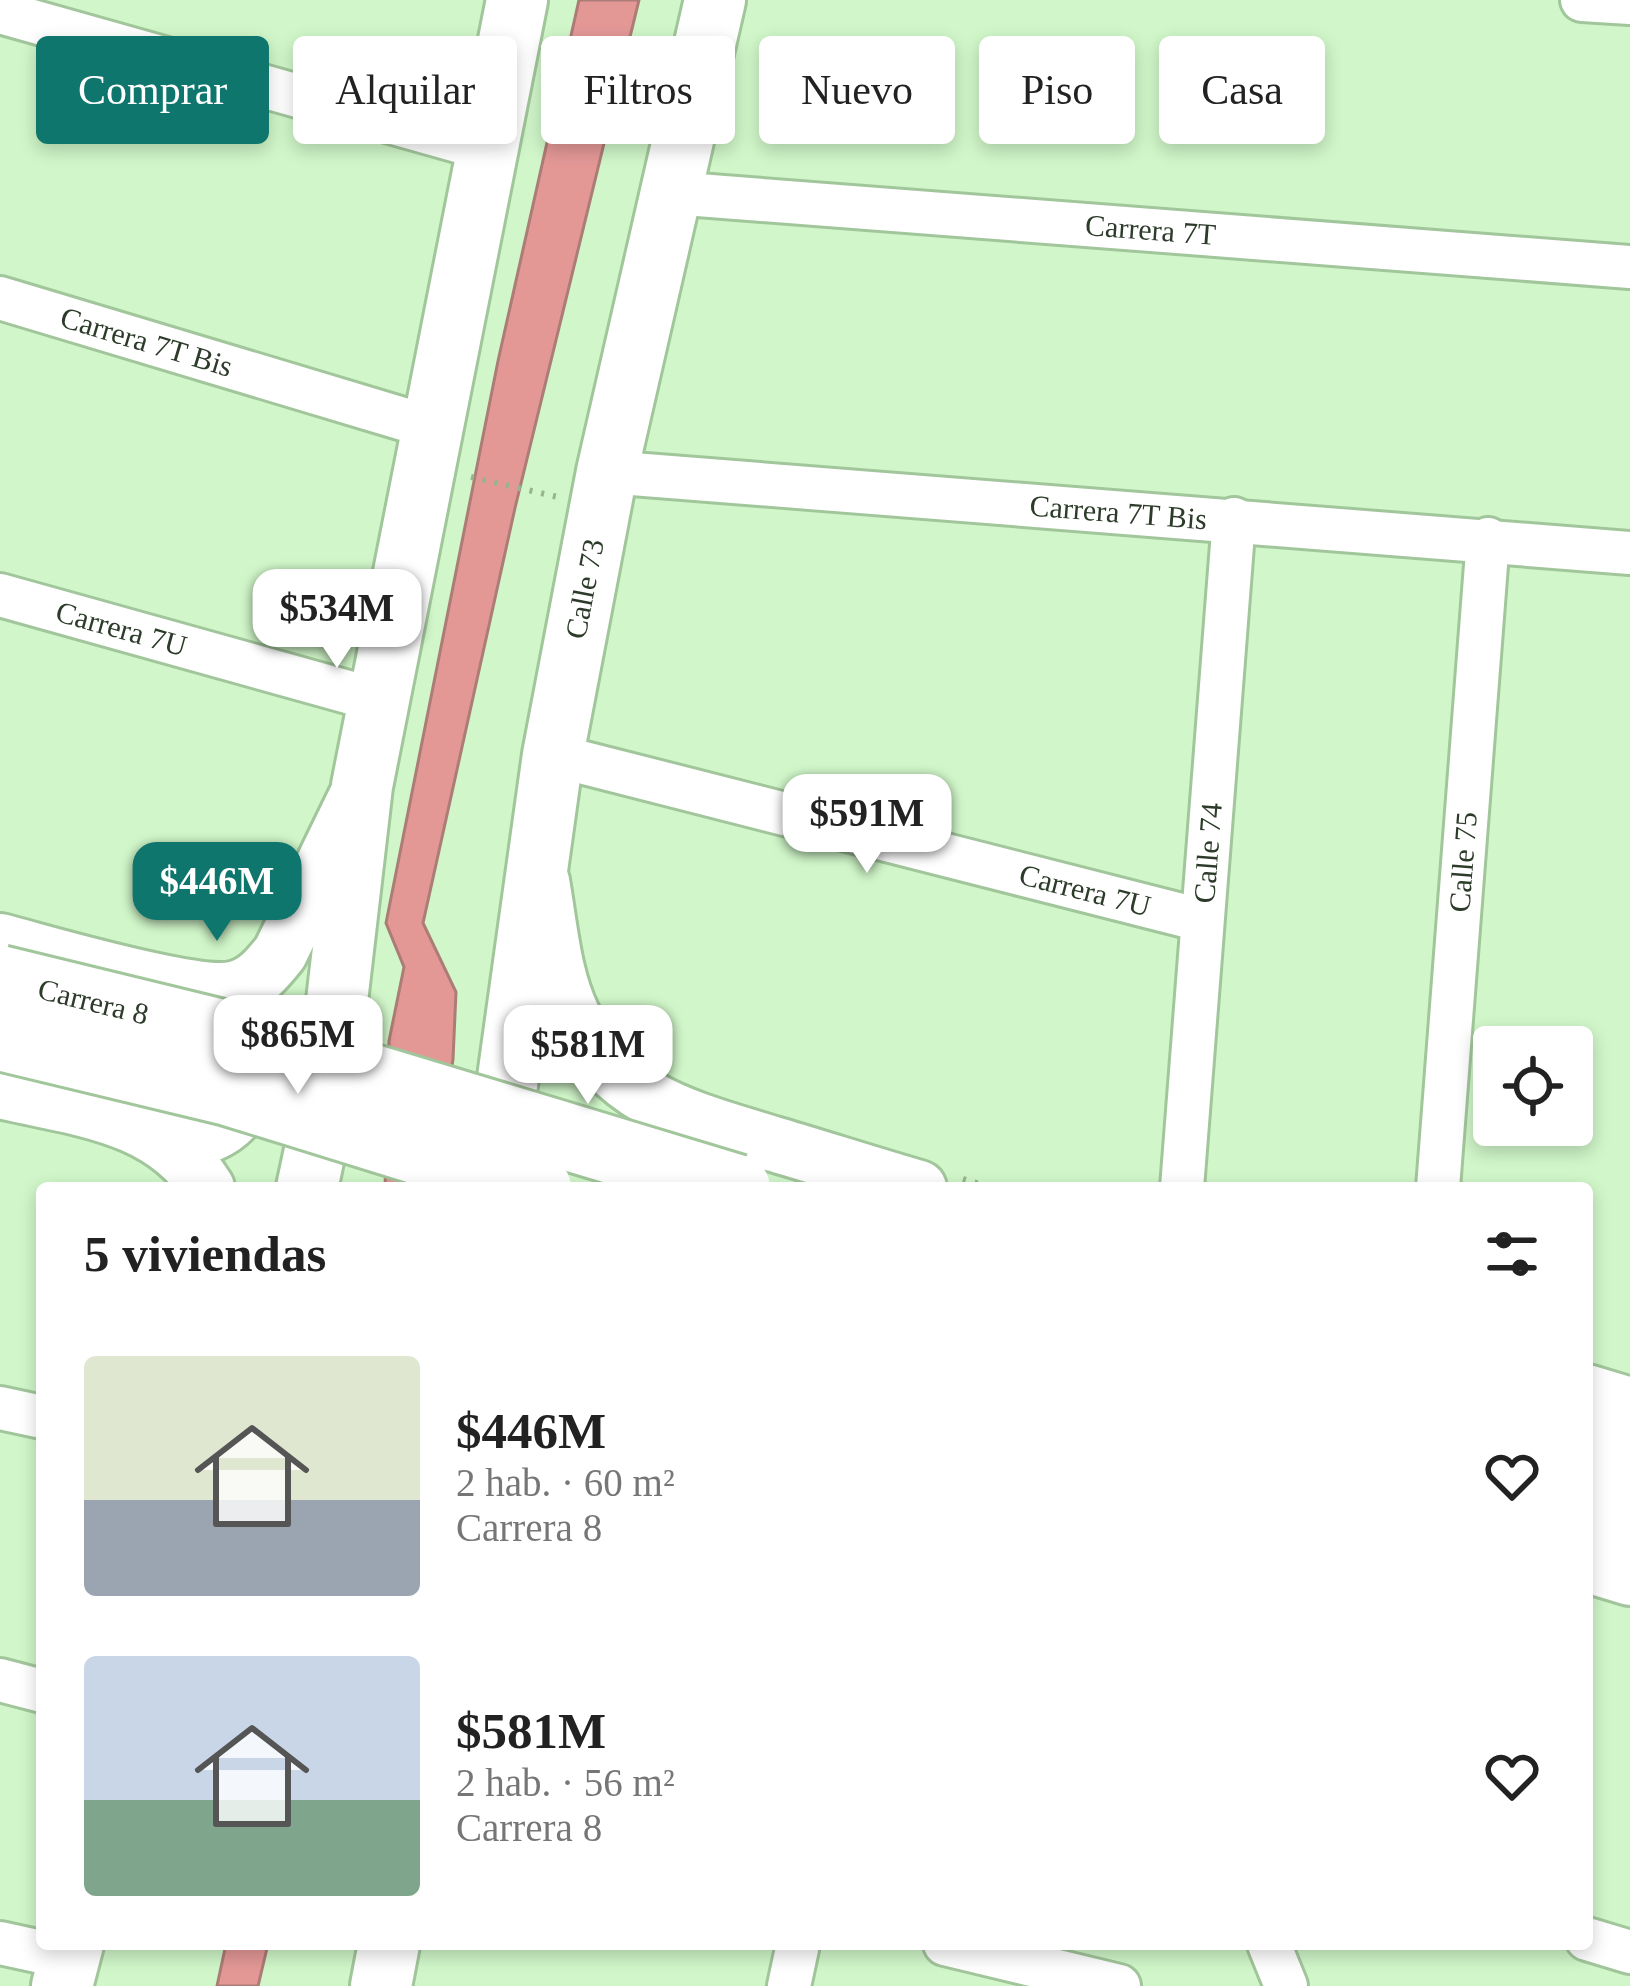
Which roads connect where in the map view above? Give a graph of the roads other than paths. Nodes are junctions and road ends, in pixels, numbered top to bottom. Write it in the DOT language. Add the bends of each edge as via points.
graph roads {
  1 [pos="517,0"];
  2 [pos="715,0"];
  3 [pos="1582,0"];
  4 [pos="1630,4"];
  5 [pos="0,12"];
  6 [pos="486,149"];
  7 [pos="672,193"];
  8 [pos="1630,267"];
  9 [pos="0,298"];
  10 [pos="443,450"];
  11 [pos="607,472"];
  12 [pos="1234,519"];
  13 [pos="1489,539"];
  14 [pos="1630,553"];
  15 [pos="0,595"];
  16 [pos="380,700"];
  17 [pos="553,755"];
  18 [pos="362,786"];
  19 [pos="538,863"];
  20 [pos="1201,920"];
  21 [pos="0,941"];
  22 [pos="0,979"];
  23 [pos="167,982"];
  24 [pos="0,1037"];
  25 [pos="0,1091"];
  26 [pos="672,1113"];
  27 [pos="129,1121"];
  28 [pos="203,1182"];
  29 [pos="308,1182"];
  30 [pos="494,1182"];
  31 [pos="519,1182"];
  32 [pos="594,1182"];
  33 [pos="717,1182"];
  34 [pos="899,1182"];
  35 [pos="1182,1182"];
  36 [pos="1438,1182"];
  37 [pos="1593,1394"];
  38 [pos="1630,1405"];
  39 [pos="0,1408"];
  40 [pos="36,1416"];
  41 [pos="1593,1450"];
  42 [pos="1630,1462"];
  43 [pos="1593,1508"];
  44 [pos="1630,1519"];
  45 [pos="1593,1567"];
  46 [pos="1630,1578"];
  47 [pos="0,1680"];
  48 [pos="36,1689"];
  49 [pos="1593,1941"];
  50 [pos="0,1943"];
  51 [pos="388,1950"];
  52 [pos="797,1950"];
  53 [pos="970,1950"];
  54 [pos="1630,1952"];
  55 [pos="68,1963"];
  56 [pos="381,1986"];
  57 [pos="789,1986"];
  58 [pos="1119,1986"];
  1 -- 6 [label="main road"];
  2 -- 7 [label="main road, Calle 73"];
  3 -- 4 [label="street"];
  5 -- 6 [label="street"];
  6 -- 10 [label="main road"];
  7 -- 8 [label="street, Carrera 7T"];
  7 -- 11 [label="main road, Calle 73"];
  9 -- 10 [label="street, Carrera 7T Bis"];
  10 -- 16 [label="main road"];
  11 -- 12 [label="street, Carrera 7T Bis"];
  11 -- 17 [label="main road, Calle 73"];
  12 -- 13 [label="street, Carrera 7T Bis"];
  12 -- 20 [label="street, Calle 74"];
  13 -- 14 [label="street, Carrera 7T Bis"];
  13 -- 36 [label="street, Calle 75"];
  15 -- 16 [label="street, Carrera 7U"];
  16 -- 18 [label="main road"];
  17 -- 19 [label="main road, Calle 73"];
  17 -- 20 [label="street, Carrera 7U"];
  18 -- 23 [label="street, Carrera 8" via="264,972 235,989"];
  18 -- 29 [label="main road" via="326,1104"];
  19 -- 26 [label="street" via="573,1016 610,1070"];
  19 -- 30 [label="main road, Calle 73"];
  20 -- 35 [label="street, Calle 74"];
  21 -- 23 [label="street, Carrera 8"];
  22 -- 33 [label="main road, Carrera 8, bridge" via="234,1036"];
  23 -- 27 [label="street" via="225,1002 240,1016 258,1053 253,1093 209,1134 188,1138"];
  24 -- 31 [label="main road, Carrera 8, bridge" via="228,1092"];
  25 -- 27 [label="street"];
  26 -- 32 [label="street" via="616,1142"];
  26 -- 34 [label="street"];
  27 -- 28 [label="street" via="188,1160"];
  37 -- 38 [label="street"];
  39 -- 40 [label="street"];
  41 -- 42 [label="main road"];
  43 -- 44 [label="main road"];
  45 -- 46 [label="street"];
  47 -- 48 [label="street"];
  49 -- 54 [label="street"];
  50 -- 55 [label="street"];
  51 -- 56 [label="main road"];
  52 -- 57 [label="street"];
  53 -- 58 [label="street"];
}
